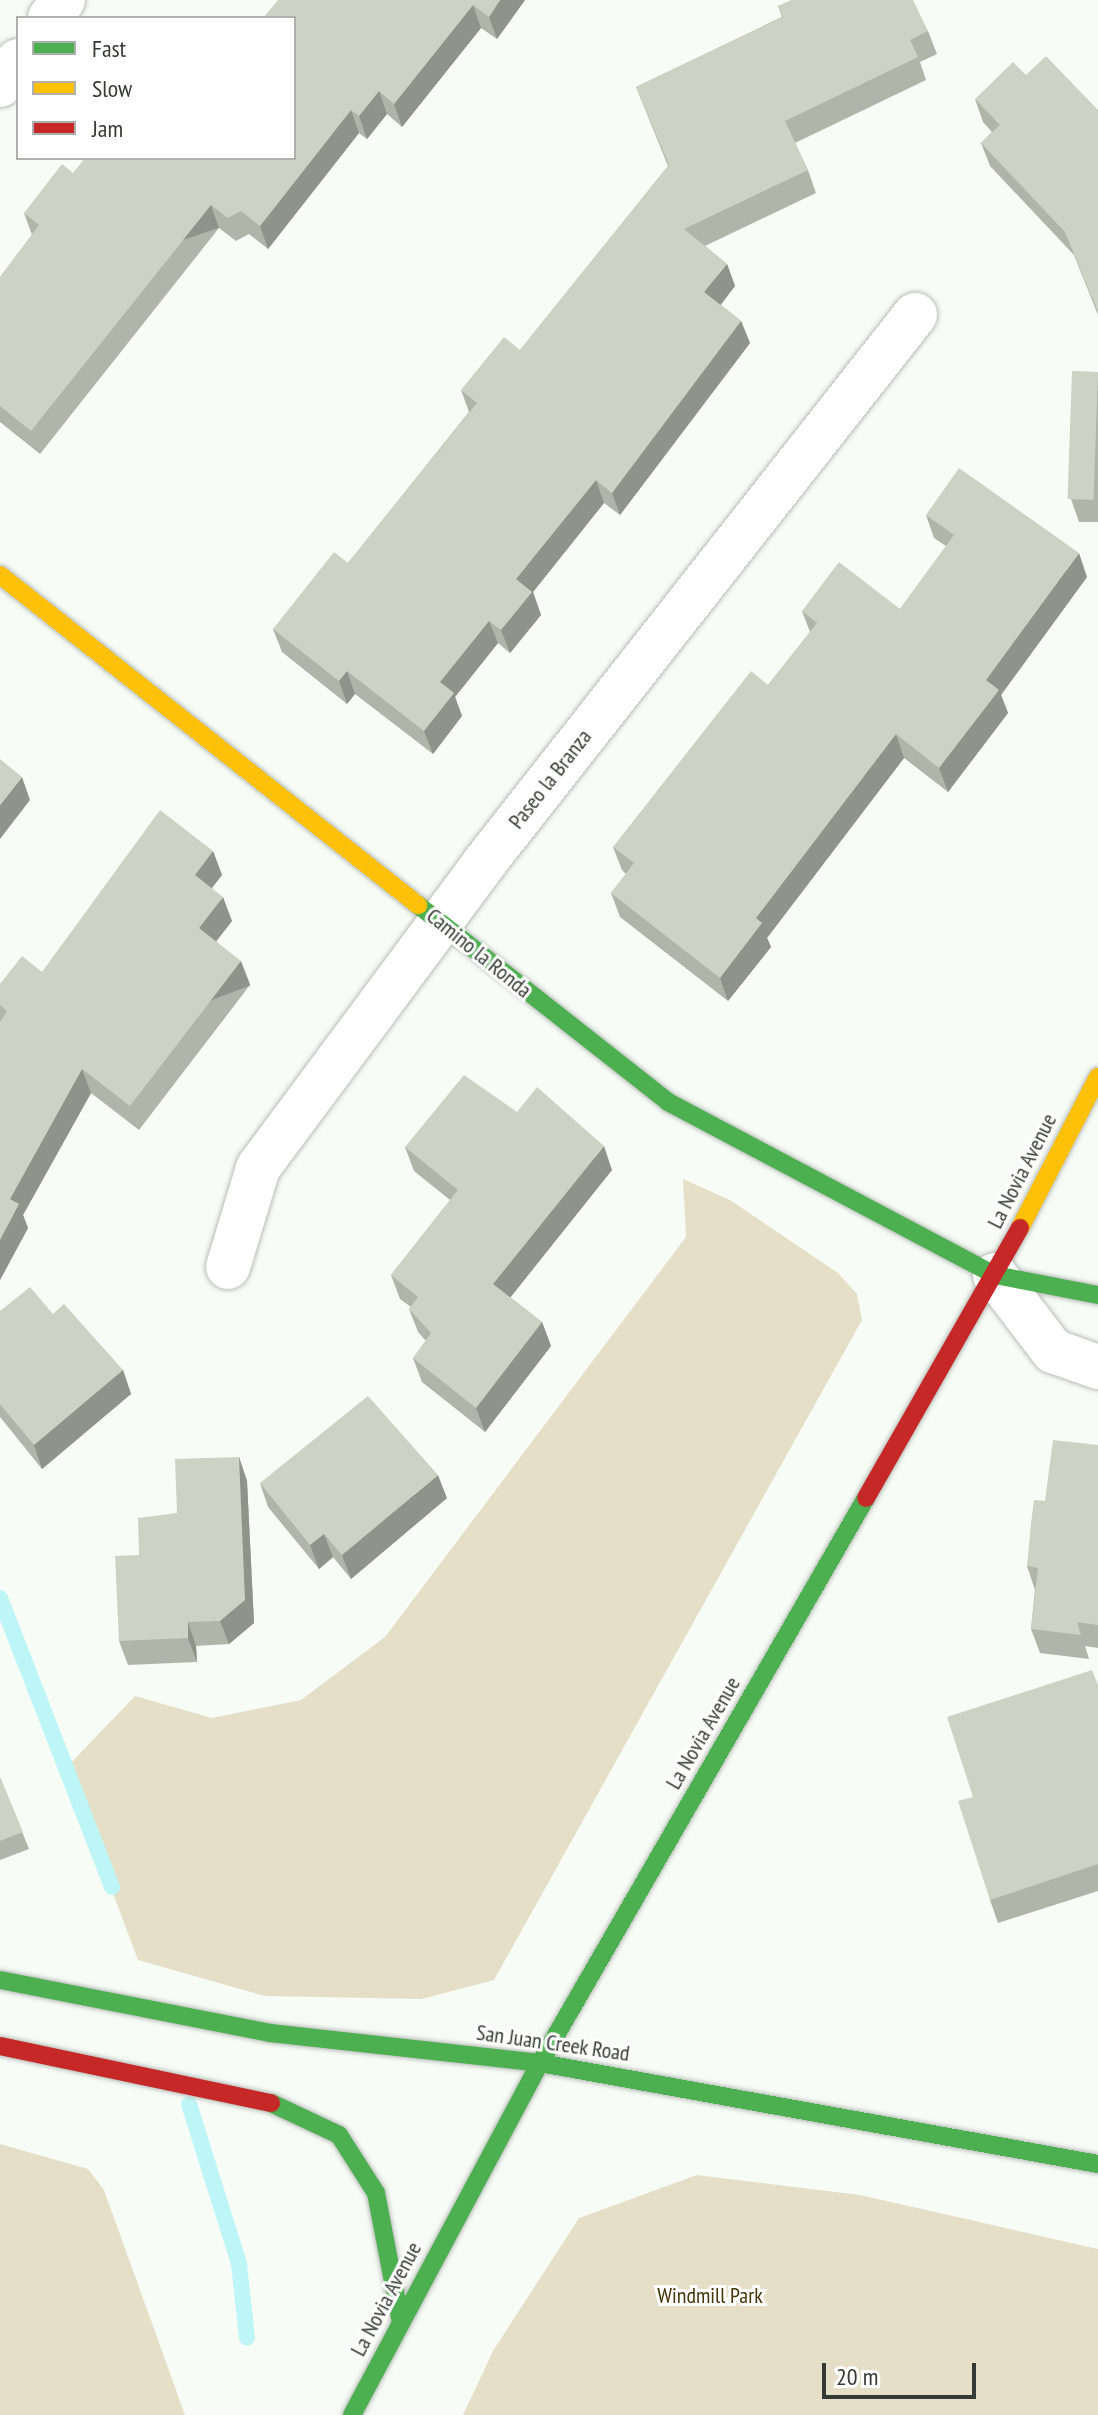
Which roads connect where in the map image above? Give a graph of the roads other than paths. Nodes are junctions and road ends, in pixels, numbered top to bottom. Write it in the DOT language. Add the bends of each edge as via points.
graph roads {
  1 [pos="16,64"];
  2 [pos="0,85"];
  3 [pos="915,315"];
  4 [pos="0,575"];
  5 [pos="442,922"];
  6 [pos="1098,1077"];
  7 [pos="228,1267"];
  8 [pos="995,1275"];
  9 [pos="1098,1295"];
  10 [pos="1098,1367"];
  11 [pos="0,1980"];
  12 [pos="0,2046"];
  13 [pos="540,2063"];
  14 [pos="1098,2164"];
  15 [pos="401,2323"];
  16 [pos="352,2415"];
  1 -- 2 [label="street"];
  3 -- 5 [label="street, Paseo la Branza"];
  4 -- 5 [label="main road, Camino la Ronda"];
  5 -- 7 [label="street, Paseo la Branza" via="258,1168"];
  5 -- 8 [label="main road, Camino la Ronda" via="668,1102"];
  6 -- 8 [label="main road, La Novia Avenue"];
  8 -- 9 [label="main road, Camino la Ronda"];
  8 -- 10 [label="street, Camino la Ronda" via="1053,1351"];
  8 -- 13 [label="main road, La Novia Avenue"];
  11 -- 13 [label="main road, San Juan Creek Road" via="270,2033"];
  12 -- 15 [label="main road" via="287,2106 339,2135 376,2193"];
  13 -- 14 [label="main road, San Juan Creek Road"];
  13 -- 15 [label="main road, La Novia Avenue"];
  15 -- 16 [label="main road, La Novia Avenue"];
}
